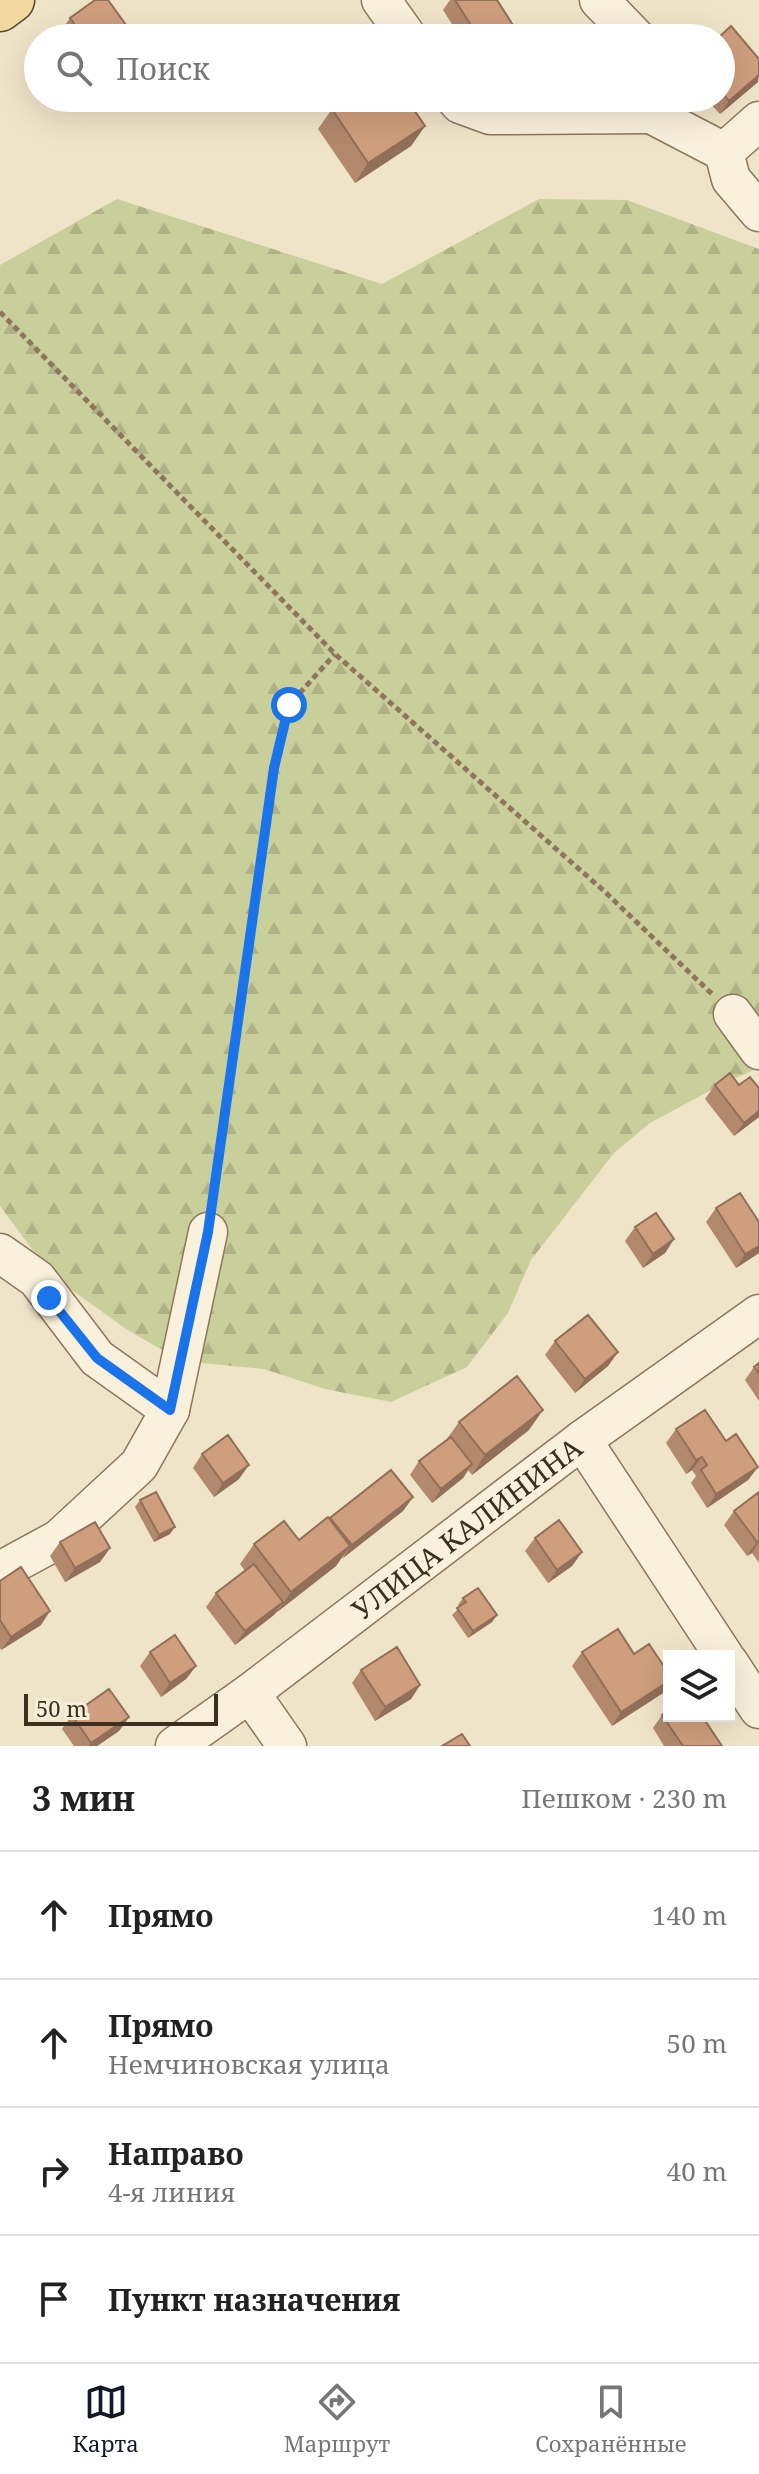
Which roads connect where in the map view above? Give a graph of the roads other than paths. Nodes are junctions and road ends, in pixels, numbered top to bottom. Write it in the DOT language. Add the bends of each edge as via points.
graph roads {
  1 [pos="12,0"];
  2 [pos="381,0"];
  3 [pos="599,0"];
  4 [pos="0,9"];
  5 [pos="398,24"];
  6 [pos="622,24"];
  7 [pos="482,112"];
  8 [pos="544,112"];
  9 [pos="661,112"];
  10 [pos="759,121"];
  11 [pos="724,152"];
  12 [pos="759,212"];
  13 [pos="733,1014"];
  14 [pos="759,1050"];
  15 [pos="208,1232"];
  16 [pos="0,1253"];
  17 [pos="759,1314"];
  18 [pos="170,1410"];
  19 [pos="582,1440"];
  20 [pos="0,1571"];
  21 [pos="720,1650"];
  22 [pos="735,1672"];
  23 [pos="250,1693"];
  24 [pos="759,1709"];
  25 [pos="175,1746"];
  26 [pos="287,1746"];
  1 -- 4 [label="main road"];
  2 -- 5 [label="street"];
  3 -- 6 [label="street"];
  7 -- 8 [label="street"];
  9 -- 11 [label="street"];
  10 -- 11 [label="street"];
  11 -- 12 [label="street" via="731,179"];
  13 -- 14 [label="street"];
  15 -- 18 [label="street"];
  16 -- 18 [label="street" via="37,1279 97,1358"];
  17 -- 19 [label="street, УЛИЦА КАЛИНИНА"];
  18 -- 20 [label="street" via="139,1465 59,1539"];
  19 -- 21 [label="street"];
  19 -- 23 [label="street, УЛИЦА КАЛИНИНА"];
  22 -- 24 [label="street"];
  23 -- 25 [label="street, УЛИЦА КАЛИНИНА"];
  23 -- 26 [label="street"];
}
